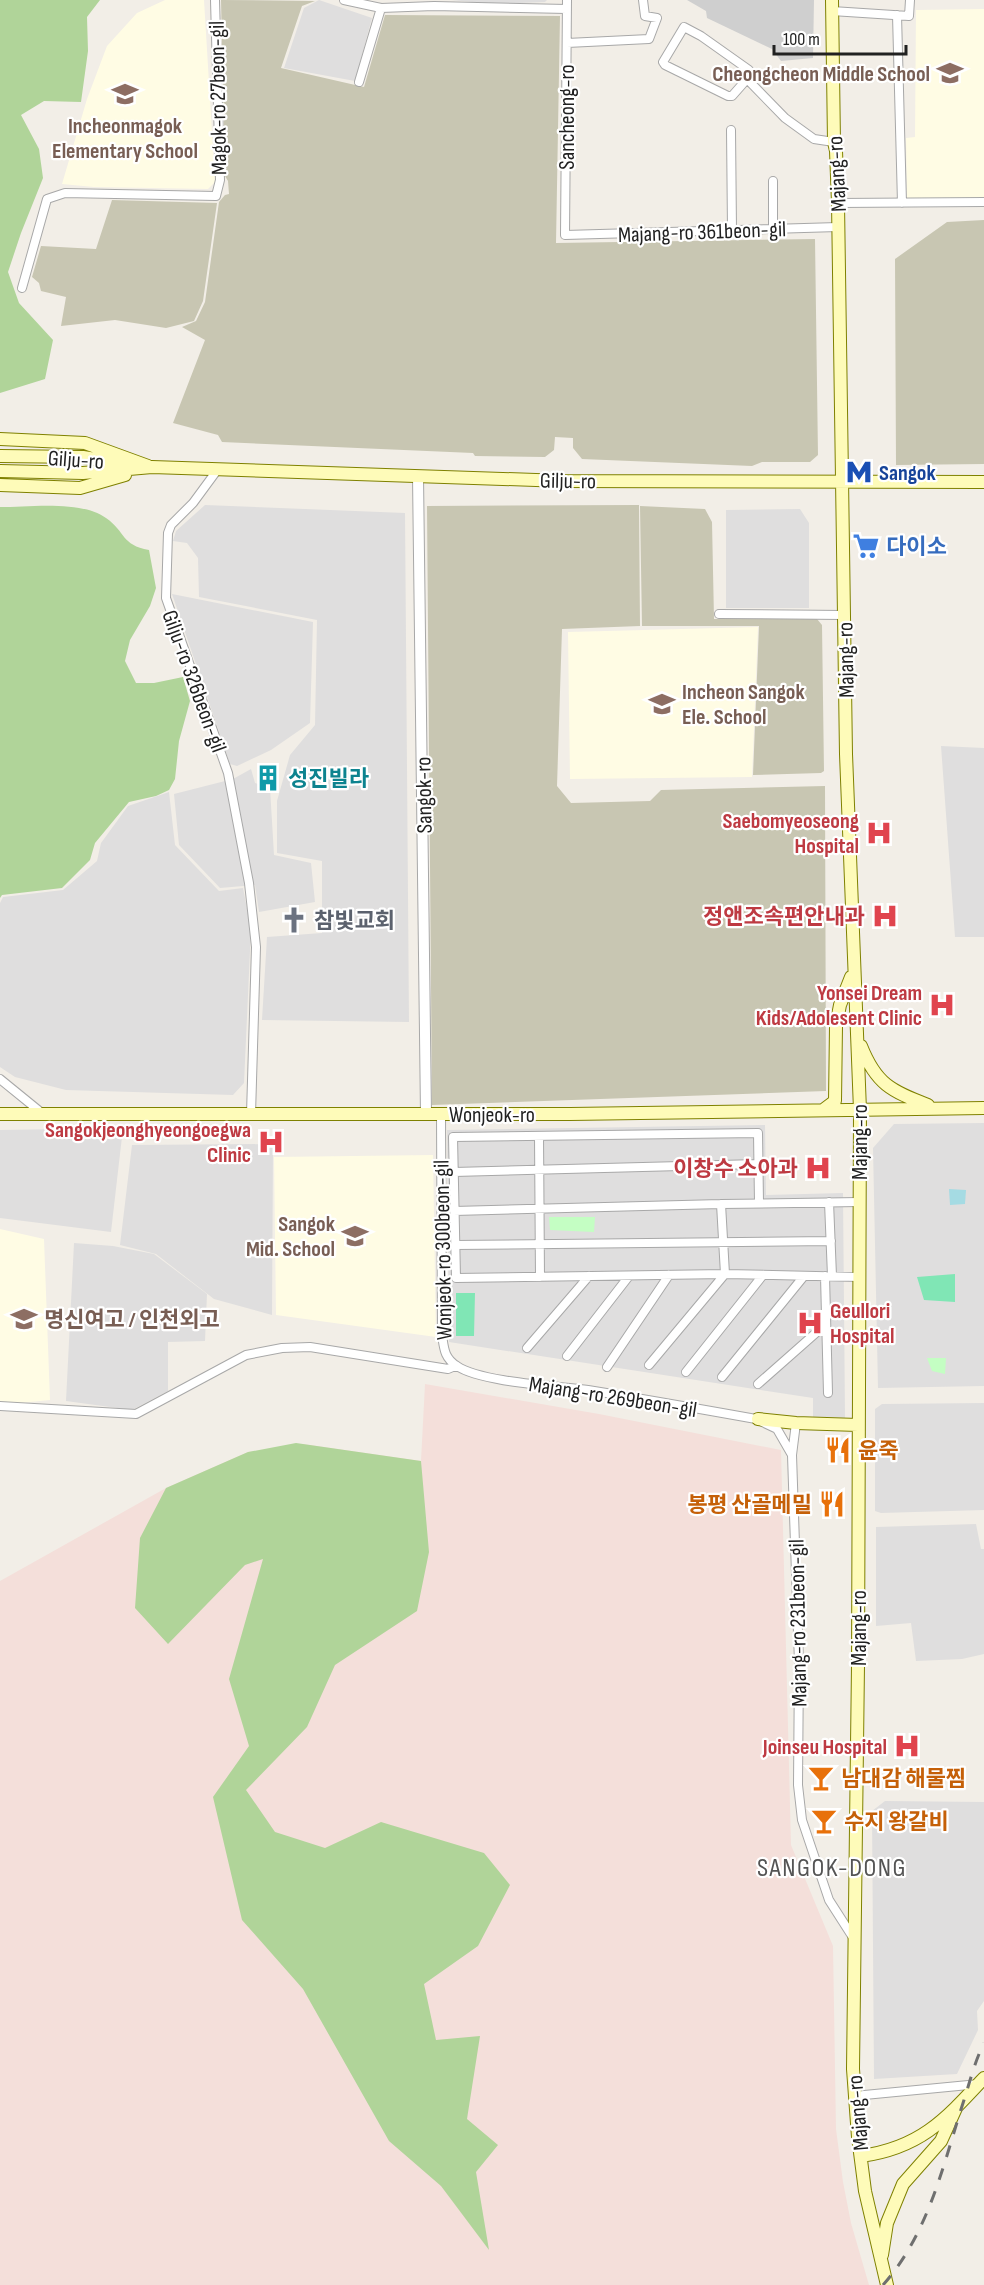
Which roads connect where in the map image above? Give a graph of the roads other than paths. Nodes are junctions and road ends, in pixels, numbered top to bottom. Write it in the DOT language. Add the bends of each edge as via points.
graph roads {
  1 [pos="215,0"];
  2 [pos="344,0"];
  3 [pos="643,0"];
  4 [pos="910,0"];
  5 [pos="567,4"];
  6 [pos="832,6"];
  7 [pos="381,8"];
  8 [pos="897,15"];
  9 [pos="567,43"];
  10 [pos="747,79"];
  11 [pos="359,82"];
  12 [pos="731,130"];
  13 [pos="834,142"];
  14 [pos="772,181"];
  15 [pos="984,202"];
  16 [pos="838,203"];
  17 [pos="902,203"];
  18 [pos="838,227"];
  19 [pos="773,229"];
  20 [pos="732,230"];
  21 [pos="565,235"];
  22 [pos="22,288"];
  23 [pos="0,439"];
  24 [pos="0,456"];
  25 [pos="152,467"];
  26 [pos="218,469"];
  27 [pos="0,471"];
  28 [pos="418,476"];
  29 [pos="842,481"];
  30 [pos="984,482"];
  31 [pos="0,485"];
  32 [pos="719,614"];
  33 [pos="844,615"];
  34 [pos="854,972"];
  35 [pos="857,1034"];
  36 [pos="0,1079"];
  37 [pos="934,1107"];
  38 [pos="984,1108"];
  39 [pos="822,1110"];
  40 [pos="860,1110"];
  41 [pos="0,1114"];
  42 [pos="44,1114"];
  43 [pos="252,1114"];
  44 [pos="426,1114"];
  45 [pos="441,1114"];
  46 [pos="539,1136"];
  47 [pos="758,1164"];
  48 [pos="539,1169"];
  49 [pos="453,1172"];
  50 [pos="830,1202"];
  51 [pos="859,1202"];
  52 [pos="759,1203"];
  53 [pos="721,1204"];
  54 [pos="540,1209"];
  55 [pos="454,1211"];
  56 [pos="831,1241"];
  57 [pos="724,1243"];
  58 [pos="455,1245"];
  59 [pos="539,1245"];
  60 [pos="725,1274"];
  61 [pos="669,1275"];
  62 [pos="763,1275"];
  63 [pos="589,1276"];
  64 [pos="629,1276"];
  65 [pos="804,1276"];
  66 [pos="828,1276"];
  67 [pos="540,1277"];
  68 [pos="859,1277"];
  69 [pos="826,1324"];
  70 [pos="526,1348"];
  71 [pos="567,1356"];
  72 [pos="649,1365"];
  73 [pos="455,1366"];
  74 [pos="607,1367"];
  75 [pos="686,1372"];
  76 [pos="469,1373"];
  77 [pos="722,1377"];
  78 [pos="758,1384"];
  79 [pos="828,1393"];
  80 [pos="0,1406"];
  81 [pos="758,1419"];
  82 [pos="796,1423"];
  83 [pos="858,1425"];
  84 [pos="792,1455"];
  85 [pos="855,1939"];
  86 [pos="982,2082"];
  87 [pos="854,2096"];
  88 [pos="956,2108"];
  89 [pos="861,2156"];
  90 [pos="881,2262"];
  91 [pos="887,2285"];
  1 -- 22 [label="street, Magok-ro 27beon-gil" via="220,180 216,196 65,193 47,199"];
  2 -- 7 [label="street"];
  3 -- 9 [label="street" via="645,16 657,18 649,39"];
  4 -- 8 [label="street" via="909,16"];
  5 -- 7 [label="street"];
  5 -- 9 [label="street, Sancheong-ro"];
  6 -- 8 [label="street"];
  6 -- 13 [label="main road, Majang-ro"];
  7 -- 11 [label="street"];
  8 -- 17 [label="street"];
  9 -- 21 [label="street, Sancheong-ro"];
  10 -- 10 [label="street" via="747,68 684,27 663,60 665,65 728,96"];
  10 -- 13 [label="street" via="785,118 814,139"];
  12 -- 20 [label="street"];
  13 -- 16 [label="main road, Majang-ro"];
  14 -- 19 [label="street"];
  15 -- 17 [label="street"];
  16 -- 17 [label="street"];
  16 -- 18 [label="main road, Majang-ro"];
  18 -- 19 [label="street, Majang-ro 361beon-gil"];
  18 -- 29 [label="main road, Majang-ro"];
  19 -- 20 [label="street, Majang-ro 361beon-gil"];
  20 -- 21 [label="street, Majang-ro 361beon-gil"];
  23 -- 25 [label="main road" via="86,443"];
  24 -- 25 [label="main road, Gilju-ro" via="83,457"];
  25 -- 26 [label="main road, Gilju-ro"];
  25 -- 27 [label="main road, Gilju-ro" via="83,473"];
  25 -- 31 [label="main road" via="80,488"];
  26 -- 28 [label="main road, Gilju-ro"];
  26 -- 43 [label="street, Gilju-ro 326beon-gil" via="171,525 165,588 228,773 249,883 256,947"];
  28 -- 29 [label="main road, Gilju-ro" via="564,481"];
  28 -- 44 [label="street, Sangok-ro"];
  29 -- 30 [label="main road, Gilju-ro"];
  29 -- 33 [label="main road, Majang-ro"];
  32 -- 33 [label="street"];
  33 -- 34 [label="main road, Majang-ro"];
  34 -- 35 [label="main road, Majang-ro"];
  34 -- 39 [label="main road" via="836,1026 835,1101"];
  35 -- 37 [label="main road" via="870,1068 884,1084"];
  35 -- 40 [label="main road, Majang-ro"];
  36 -- 42 [label="street"];
  37 -- 38 [label="main road, Wonjeok-ro"];
  37 -- 40 [label="main road, Wonjeok-ro"];
  39 -- 40 [label="main road, Wonjeok-ro"];
  39 -- 45 [label="main road, Wonjeok-ro"];
  40 -- 51 [label="main road, Majang-ro"];
  41 -- 42 [label="main road, Wonjeok-ro"];
  42 -- 43 [label="main road, Wonjeok-ro"];
  43 -- 44 [label="main road, Wonjeok-ro"];
  44 -- 45 [label="main road, Wonjeok-ro"];
  45 -- 73 [label="street, Wonjeok-ro 300beon-gil" via="442,1335 444,1353"];
  46 -- 47 [label="street" via="758,1133"];
  46 -- 48 [label="street"];
  46 -- 49 [label="street" via="453,1137"];
  47 -- 48 [label="street"];
  47 -- 52 [label="street"];
  48 -- 49 [label="street"];
  48 -- 54 [label="street"];
  49 -- 55 [label="street"];
  50 -- 51 [label="street"];
  50 -- 52 [label="street"];
  50 -- 56 [label="street"];
  51 -- 68 [label="main road, Majang-ro"];
  52 -- 53 [label="street"];
  53 -- 54 [label="street"];
  53 -- 57 [label="street"];
  54 -- 55 [label="street"];
  54 -- 59 [label="street"];
  55 -- 58 [label="street"];
  56 -- 57 [label="street"];
  56 -- 66 [label="street"];
  57 -- 59 [label="street"];
  57 -- 60 [label="street"];
  58 -- 59 [label="street"];
  58 -- 67 [label="street" via="456,1278"];
  59 -- 67 [label="street"];
  60 -- 61 [label="street"];
  60 -- 62 [label="street"];
  60 -- 72 [label="street"];
  61 -- 64 [label="street"];
  61 -- 74 [label="street"];
  62 -- 65 [label="street"];
  62 -- 75 [label="street"];
  63 -- 64 [label="street"];
  63 -- 67 [label="street"];
  63 -- 70 [label="street"];
  64 -- 71 [label="street"];
  65 -- 66 [label="street"];
  65 -- 77 [label="street"];
  66 -- 68 [label="street"];
  66 -- 69 [label="street"];
  68 -- 83 [label="main road, Majang-ro"];
  69 -- 78 [label="street"];
  69 -- 79 [label="street"];
  73 -- 76 [label="street, Wonjeok-ro 300beon-gil"];
  73 -- 80 [label="street" via="448,1369 310,1347 282,1348 246,1355 136,1414"];
  76 -- 81 [label="street, Majang-ro 269beon-gil"];
  81 -- 82 [label="main road"];
  81 -- 84 [label="street, Majang-ro 231beon-gil" via="777,1429"];
  82 -- 83 [label="main road"];
  82 -- 84 [label="street"];
  83 -- 85 [label="main road, Majang-ro"];
  84 -- 85 [label="street, Majang-ro 231beon-gil" via="799,1663 798,1785 802,1820 829,1900"];
  85 -- 87 [label="main road, Majang-ro"];
  86 -- 87 [label="street"];
  86 -- 88 [label="main road"];
  87 -- 89 [label="main road, Majang-ro"];
  88 -- 89 [label="main road" via="921,2137 902,2147"];
  88 -- 90 [label="main road" via="941,2141 903,2184 887,2223"];
  89 -- 90 [label="main road, Majang-ro"];
  90 -- 91 [label="main road, Majang-ro"];
}
